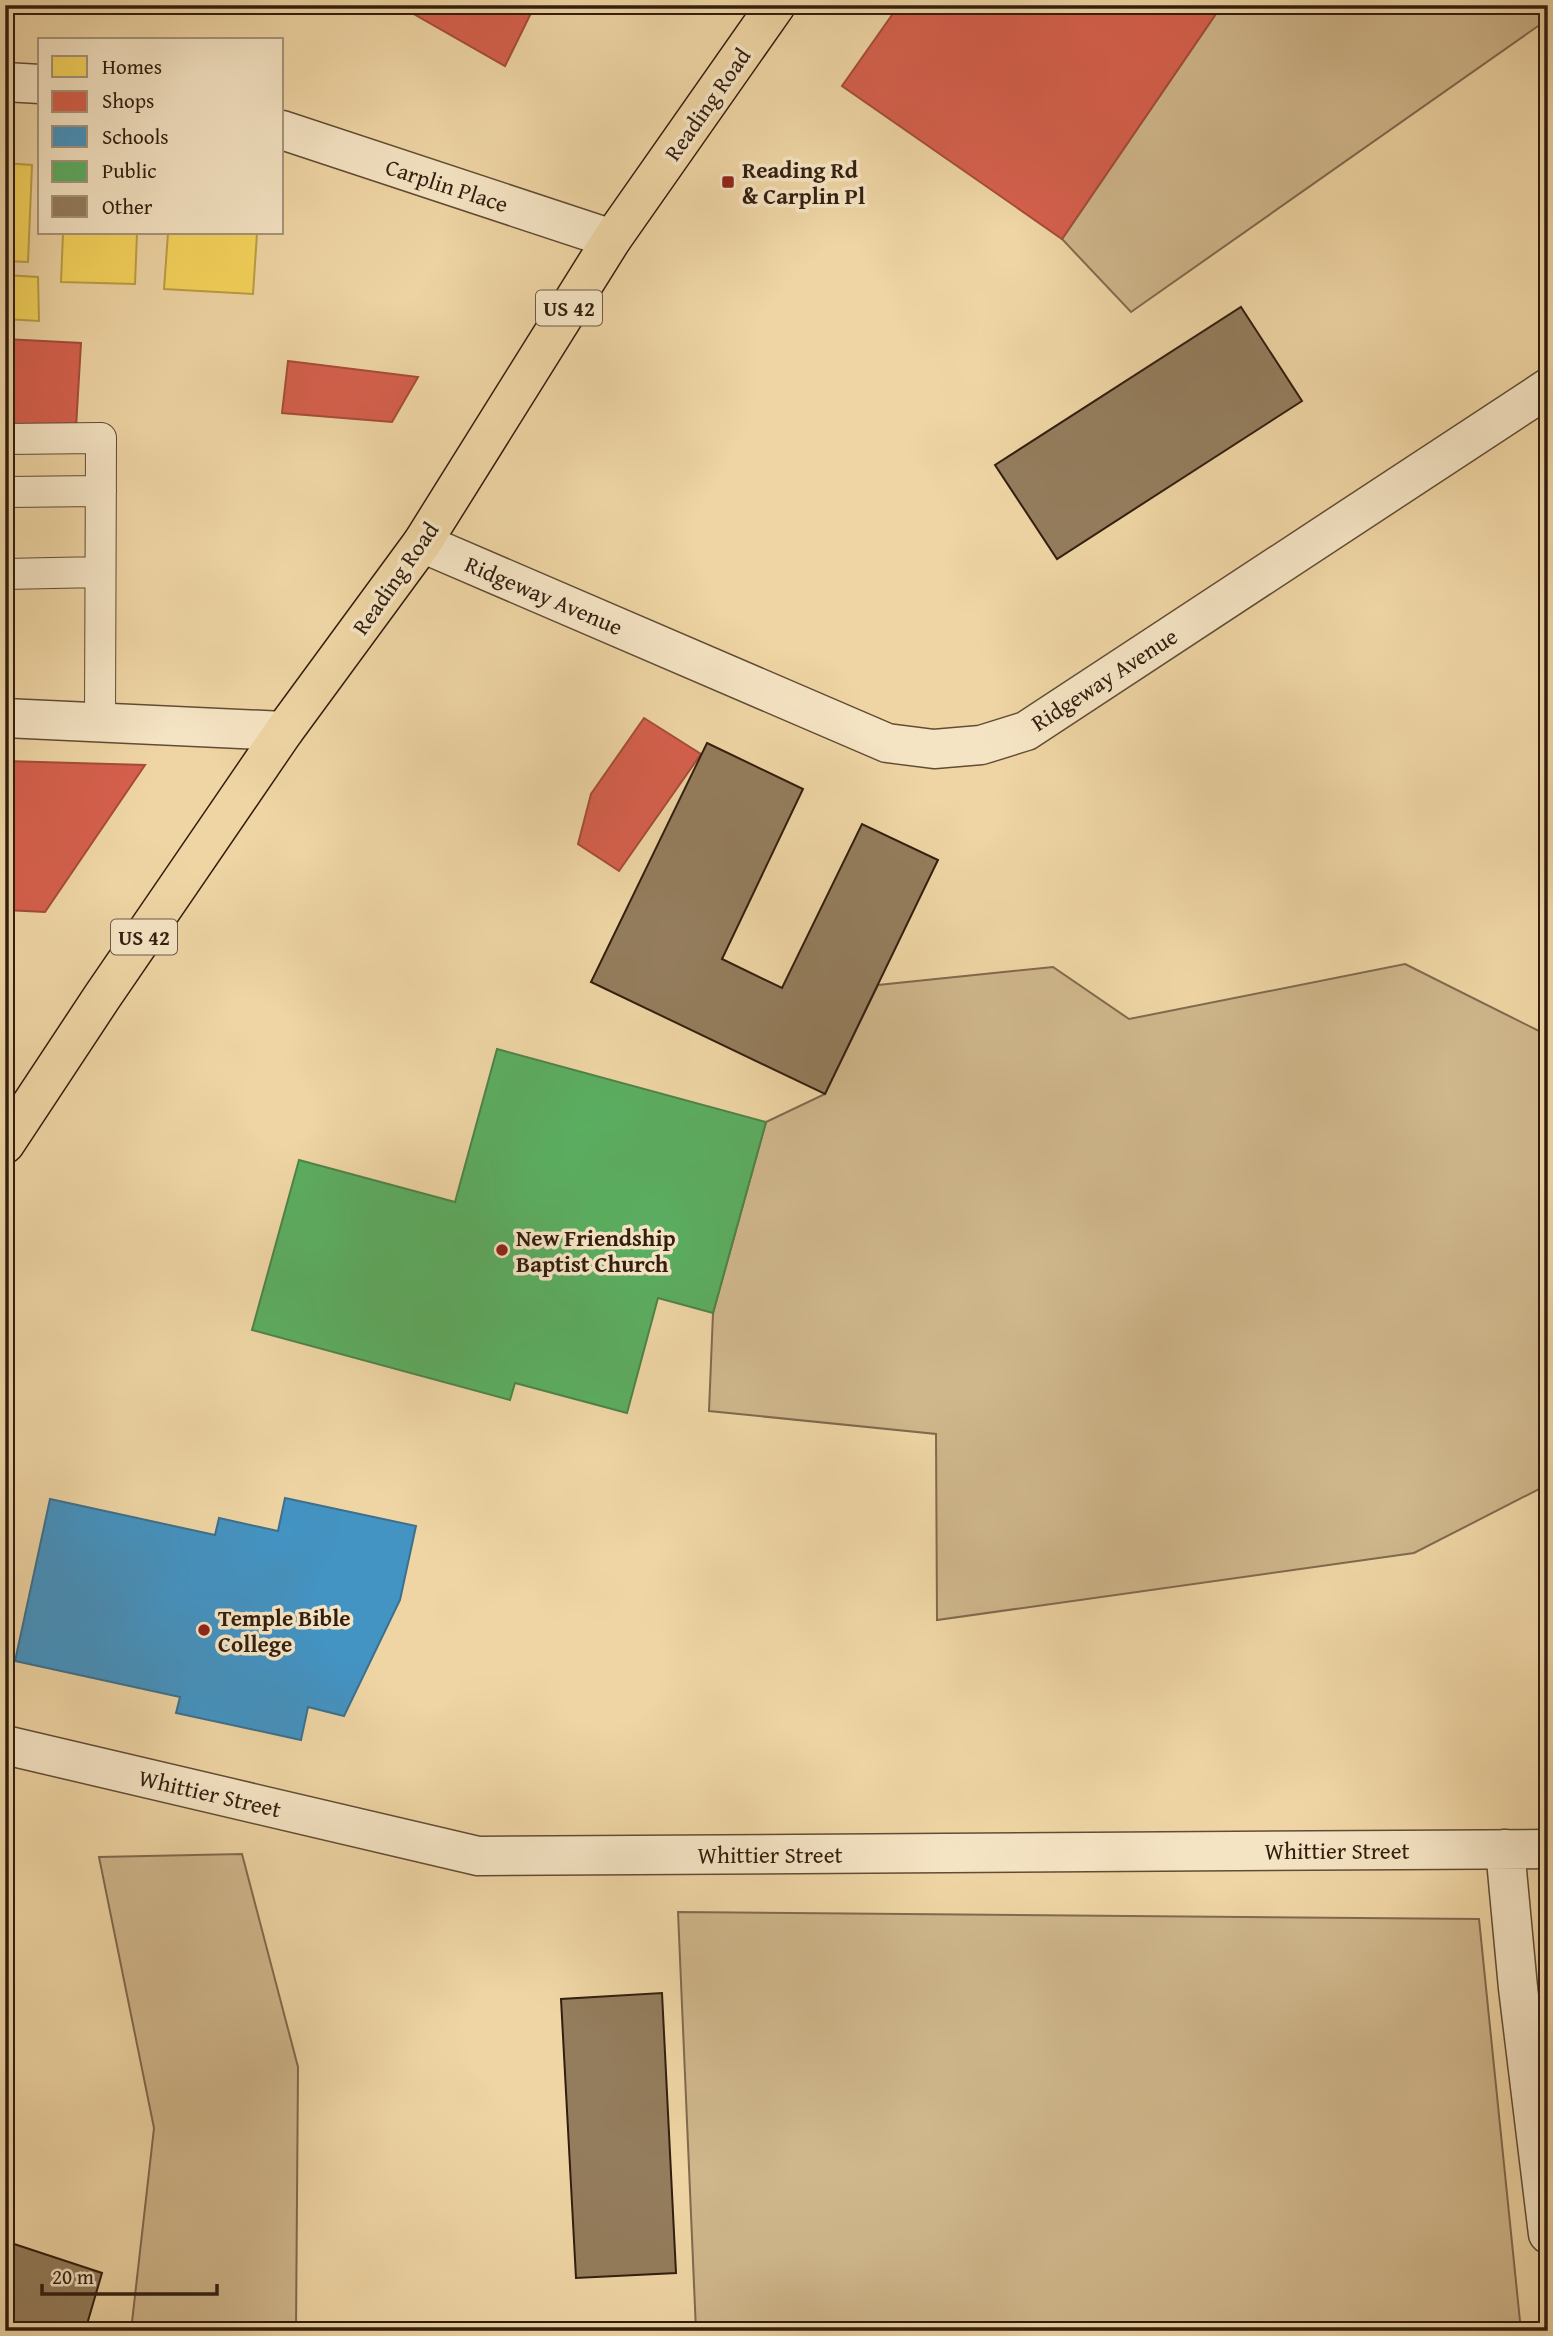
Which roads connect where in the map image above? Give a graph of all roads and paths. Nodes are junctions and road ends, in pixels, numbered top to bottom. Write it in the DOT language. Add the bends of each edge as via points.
graph roads {
  1 [pos="776,5"];
  2 [pos="5,82"];
  3 [pos="38,84"];
  4 [pos="284,131"];
  5 [pos="612,239"];
  6 [pos="1548,388"];
  7 [pos="5,439"];
  8 [pos="101,491"];
  9 [pos="5,492"];
  10 [pos="422,543"];
  11 [pos="100,572"];
  12 [pos="5,574"];
  13 [pos="5,718"];
  14 [pos="100,722"];
  15 [pos="284,731"];
  16 [pos="5,1144"];
  17 [pos="5,1745"];
  18 [pos="1505,1849"];
  19 [pos="1548,1849"];
  20 [pos="1548,2234"];
  1 -- 5 [label="main road, Reading Road / US 42"];
  2 -- 3 [label="street"];
  4 -- 5 [label="street, Carplin Place"];
  5 -- 10 [label="main road, Reading Road / US 42"];
  6 -- 10 [label="street, Ridgeway Avenue" via="1026,730 981,745 934,749 887,743"];
  7 -- 8 [label="lane" via="101,438"];
  8 -- 9 [label="lane"];
  8 -- 11 [label="lane"];
  10 -- 15 [label="main road, Reading Road / US 42"];
  11 -- 12 [label="lane"];
  11 -- 14 [label="lane"];
  13 -- 14 [label="street"];
  14 -- 15 [label="street"];
  15 -- 16 [label="main road, Reading Road / US 42"];
  17 -- 18 [label="street, Whittier Street" via="478,1856"];
  18 -- 19 [label="street, Whittier Street"];
  18 -- 20 [label="street"];
}
